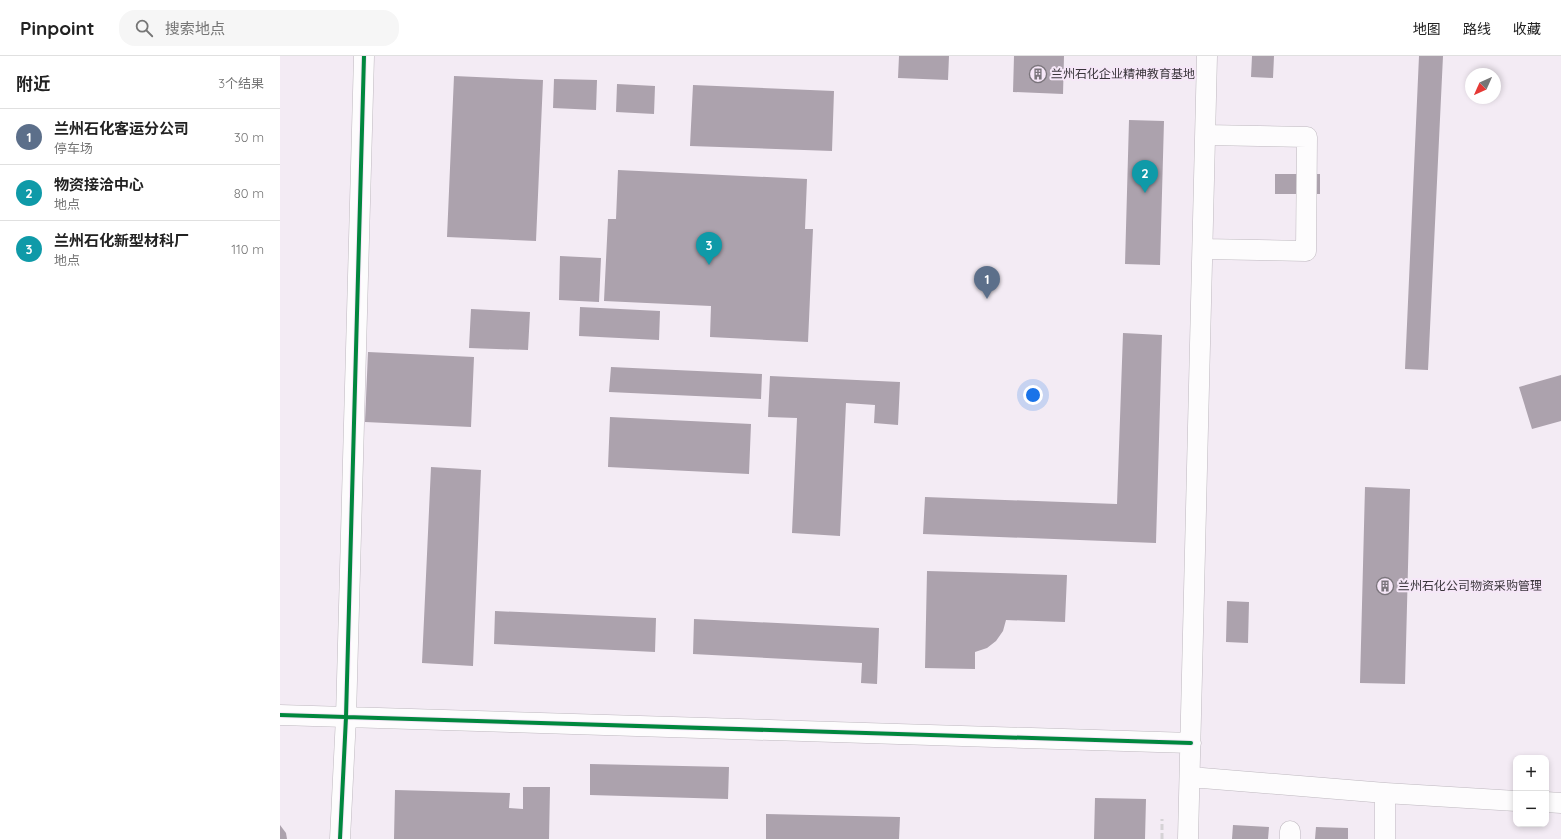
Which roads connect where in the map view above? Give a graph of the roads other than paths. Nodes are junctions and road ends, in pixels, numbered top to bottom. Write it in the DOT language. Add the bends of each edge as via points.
graph roads {
  1 [pos="364,56"];
  2 [pos="1207,56"];
  3 [pos="1206,135"];
  4 [pos="1203,249"];
  5 [pos="280,715"];
  6 [pos="346,717"];
  7 [pos="1190,743"];
  8 [pos="1190,776"];
  9 [pos="1385,794"];
  10 [pos="1513,801"];
  11 [pos="1549,802"];
  12 [pos="1561,803"];
  13 [pos="340,839"];
  14 [pos="1188,839"];
  15 [pos="1385,839"];
  1 -- 6 [label="street"];
  2 -- 3 [label="street"];
  3 -- 4 [label="street"];
  3 -- 4 [label="street" via="1307,137 1306,251"];
  4 -- 7 [label="street"];
  5 -- 6 [label="street"];
  6 -- 7 [label="street"];
  6 -- 13 [label="street"];
  7 -- 8 [label="street"];
  8 -- 9 [label="street"];
  8 -- 14 [label="street"];
  9 -- 10 [label="street"];
  9 -- 15 [label="street"];
  11 -- 12 [label="street"];
}
